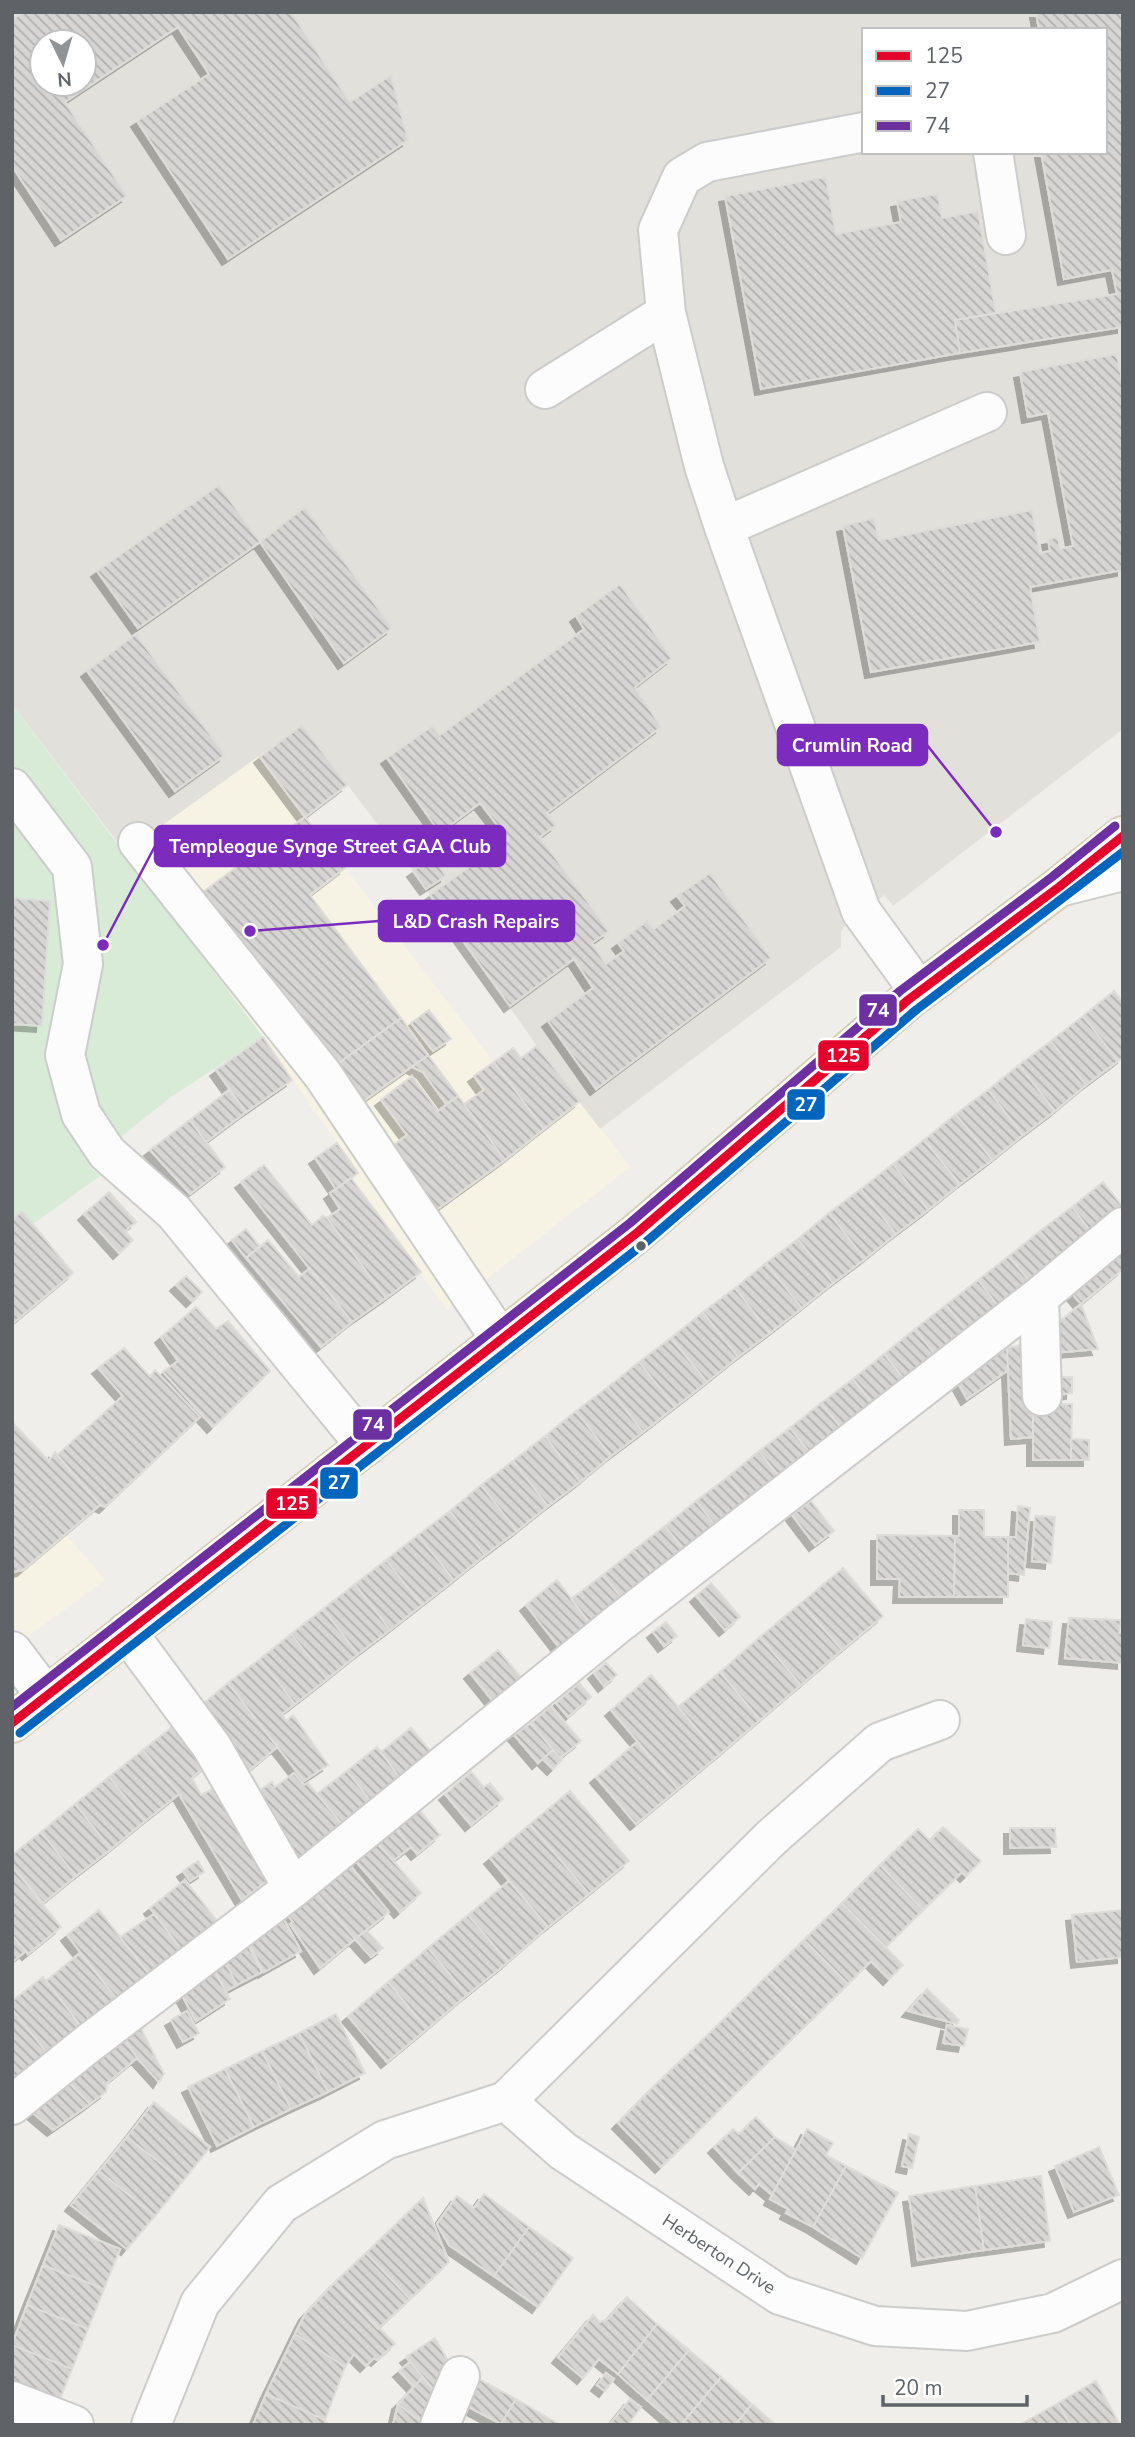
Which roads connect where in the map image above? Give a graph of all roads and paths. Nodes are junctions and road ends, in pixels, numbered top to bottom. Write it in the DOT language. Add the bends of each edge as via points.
graph roads {
  1 [pos="862,132"];
  2 [pos="993,154"];
  3 [pos="1006,234"];
  4 [pos="666,313"];
  5 [pos="545,389"];
  6 [pos="987,412"];
  7 [pos="723,527"];
  8 [pos="12,788"];
  9 [pos="1123,836"];
  10 [pos="138,842"];
  11 [pos="1123,871"];
  12 [pos="1059,887"];
  13 [pos="919,991"];
  14 [pos="1123,1227"];
  15 [pos="1039,1297"];
  16 [pos="501,1339"];
  17 [pos="1042,1396"];
  18 [pos="366,1446"];
  19 [pos="127,1632"];
  20 [pos="12,1651"];
  21 [pos="46,1696"];
  22 [pos="940,1720"];
  23 [pos="12,1723"];
  24 [pos="293,1888"];
  25 [pos="506,2101"];
  26 [pos="12,2105"];
  27 [pos="1123,2279"];
  28 [pos="460,2376"];
  29 [pos="12,2400"];
  30 [pos="74,2425"];
  31 [pos="151,2425"];
  32 [pos="440,2425"];
  1 -- 4 [label="street" via="707,162 682,177 658,230"];
  2 -- 3 [label="street"];
  4 -- 5 [label="street"];
  4 -- 7 [label="street"];
  6 -- 7 [label="street"];
  7 -- 13 [label="street" via="861,911"];
  8 -- 18 [label="street" via="72,867 83,964 65,1055 80,1114 107,1153 173,1212"];
  9 -- 12 [label="main road"];
  10 -- 16 [label="street" via="323,1075"];
  11 -- 12 [label="street"];
  12 -- 13 [label="main road"];
  13 -- 16 [label="main road" via="638,1232"];
  14 -- 15 [label="street"];
  15 -- 17 [label="street"];
  15 -- 24 [label="street" via="619,1623"];
  16 -- 18 [label="main road"];
  18 -- 19 [label="main road"];
  19 -- 21 [label="main road"];
  19 -- 24 [label="street" via="212,1747"];
  20 -- 21 [label="street"];
  21 -- 23 [label="main road"];
  22 -- 25 [label="street" via="880,1742 771,1838"];
  24 -- 26 [label="street"];
  25 -- 27 [label="street, Herberton Drive" via="563,2151 780,2295 875,2326 967,2331 1053,2313"];
  25 -- 31 [label="street" via="385,2140 281,2204 200,2303"];
  28 -- 32 [label="street"];
  29 -- 30 [label="street"];
}
